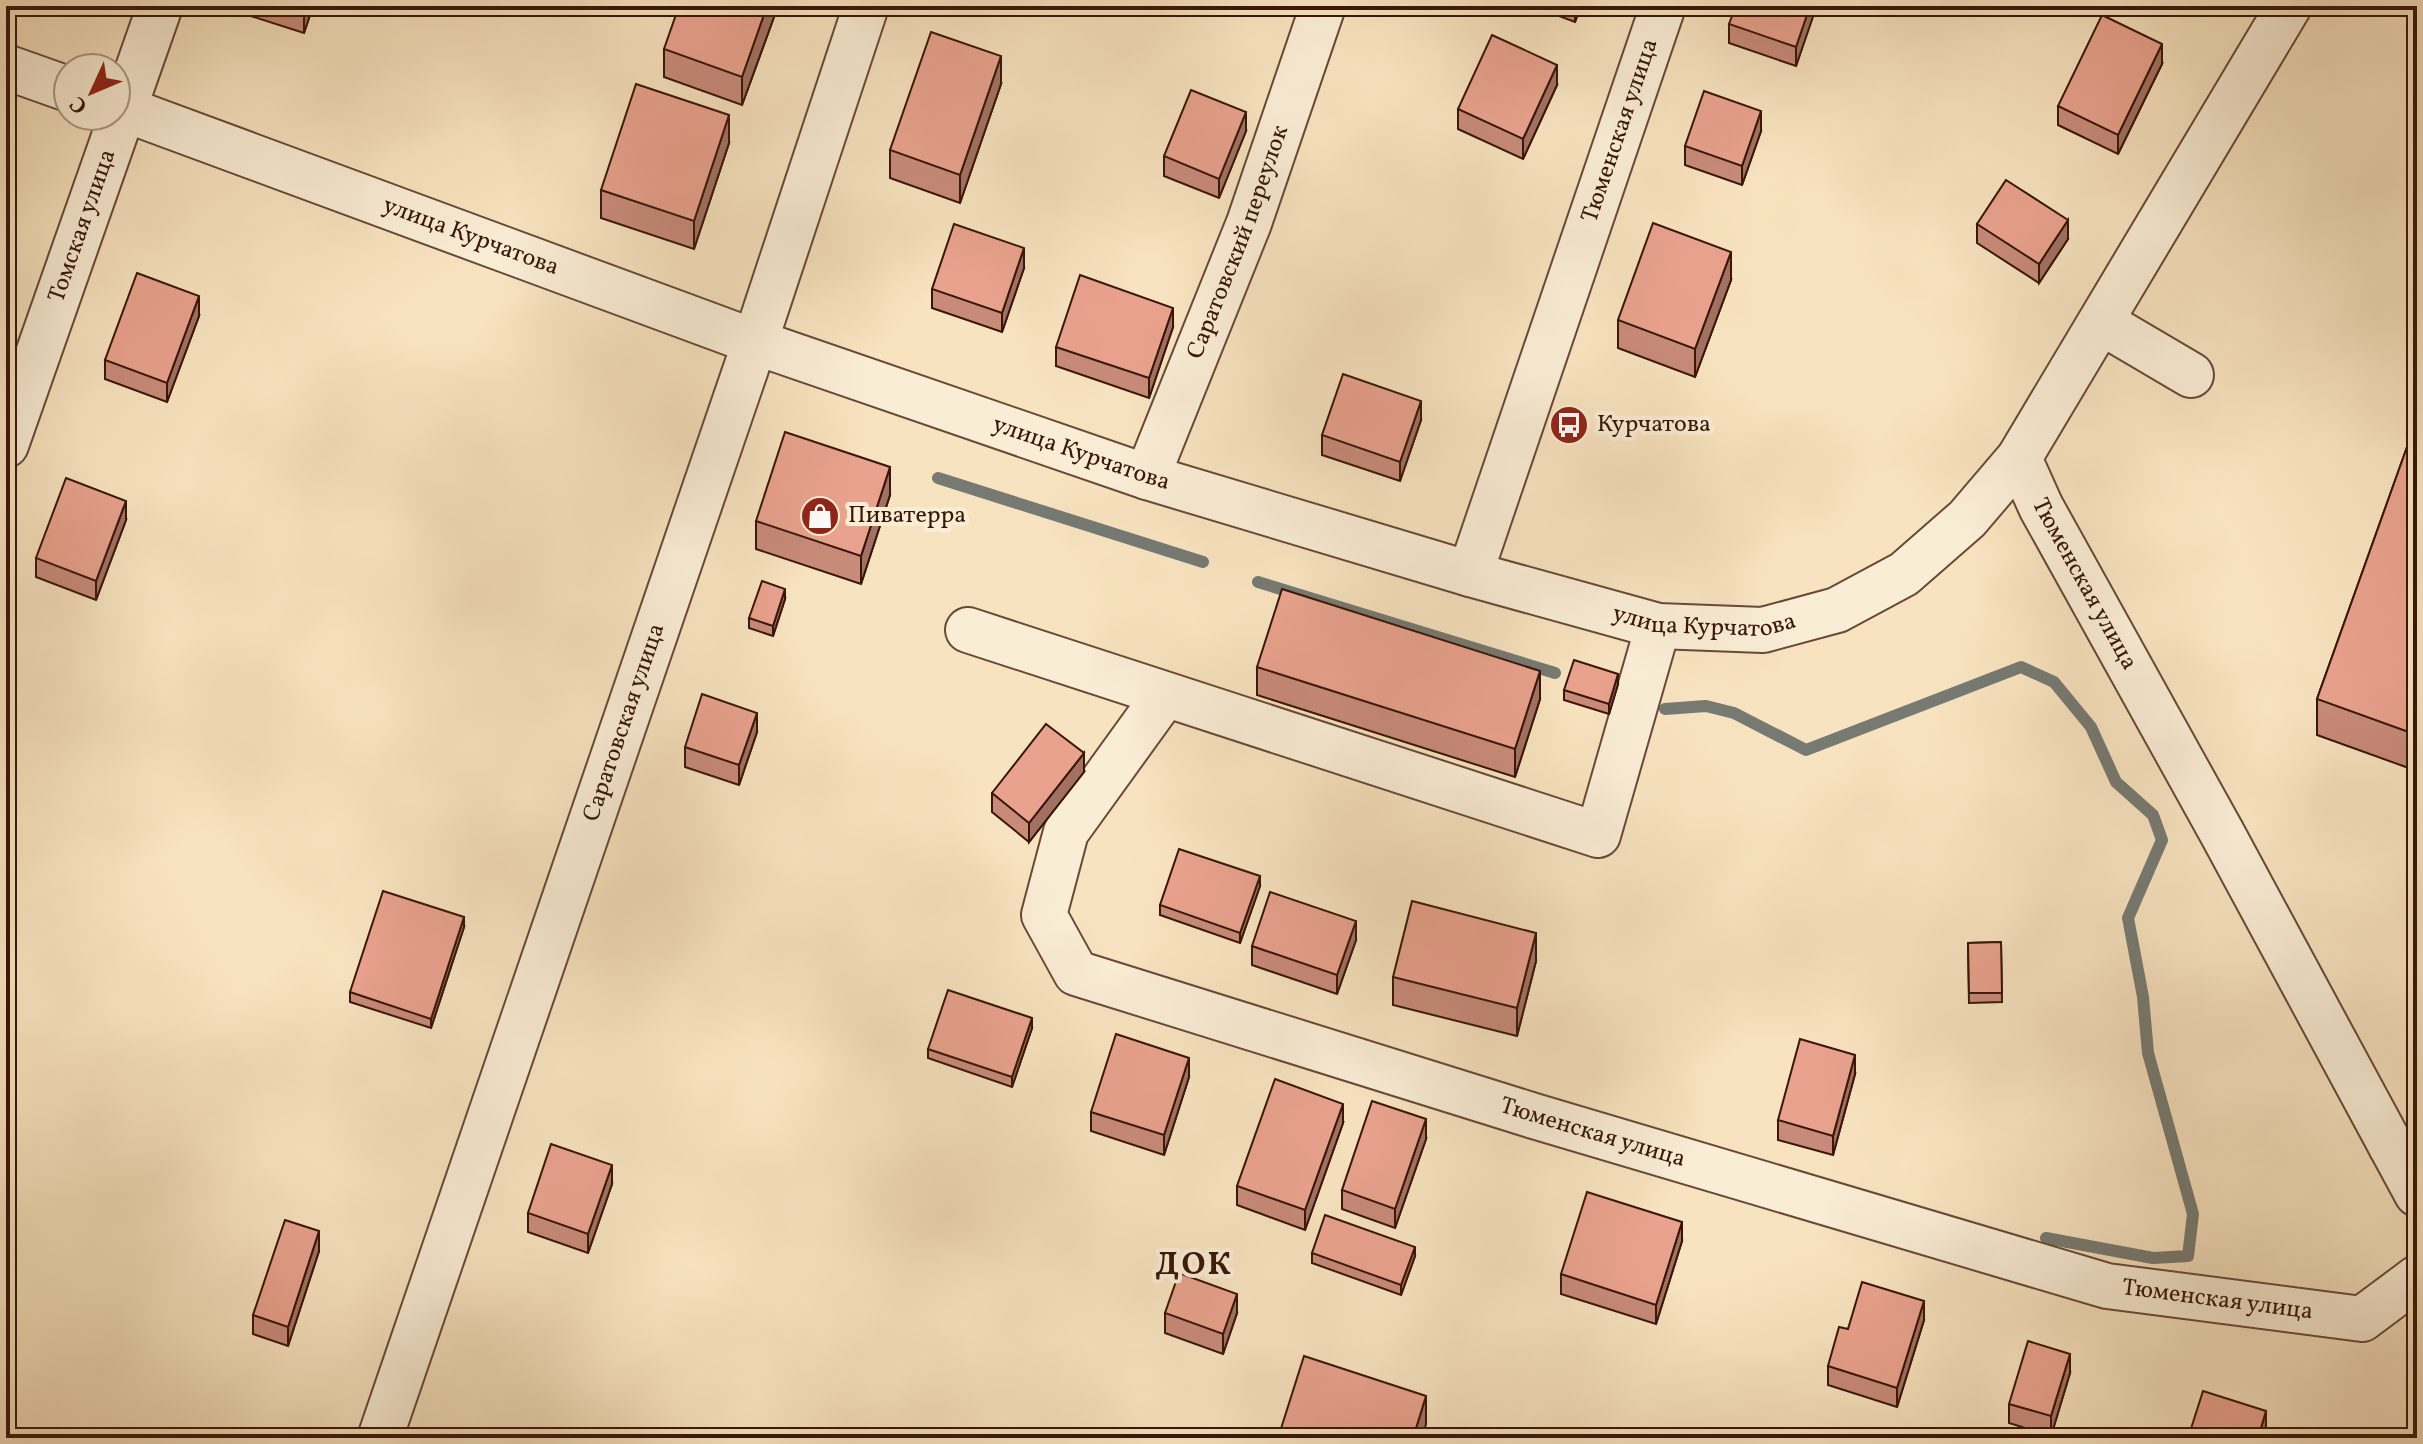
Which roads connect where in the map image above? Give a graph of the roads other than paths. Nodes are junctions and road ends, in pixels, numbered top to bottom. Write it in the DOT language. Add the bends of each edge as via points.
graph roads {
  1 [pos="160,6"];
  2 [pos="866,6"];
  3 [pos="1323,6"];
  4 [pos="1663,6"];
  5 [pos="2289,6"];
  6 [pos="6,67"];
  7 [pos="132,77"];
  8 [pos="52,83"];
  9 [pos="132,112"];
  10 [pos="112,132"];
  11 [pos="2101,322"];
  12 [pos="755,342"];
  13 [pos="2191,375"];
  14 [pos="6,445"];
  15 [pos="2019,458"];
  16 [pos="1147,477"];
  17 [pos="1470,574"];
  18 [pos="1658,626"];
  19 [pos="968,630"];
  20 [pos="1165,695"];
  21 [pos="2404,1149"];
  22 [pos="2417,1194"];
  23 [pos="2417,1278"];
  24 [pos="380,1438"];
  1 -- 7 [label="street, Томская улица"];
  2 -- 12 [label="street, Саратовская улица"];
  3 -- 16 [label="street, Саратовский переулок" via="1249,223"];
  4 -- 17 [label="street, Тюменская улица"];
  5 -- 11 [label="street"];
  6 -- 8 [label="street"];
  9 -- 12 [label="street, улица Курчатова"];
  10 -- 14 [label="street, Томская улица"];
  11 -- 13 [label="street"];
  11 -- 15 [label="street"];
  12 -- 16 [label="street, улица Курчатова"];
  12 -- 24 [label="street, Саратовская улица"];
  15 -- 18 [label="street, улица Курчатова" via="1967,519 1904,574 1837,610 1763,630"];
  15 -- 21 [label="street, Тюменская улица" via="2229,846"];
  16 -- 17 [label="street, улица Курчатова"];
  17 -- 18 [label="street, улица Курчатова"];
  18 -- 20 [label="street" via="1598,835"];
  19 -- 20 [label="street"];
  20 -- 23 [label="street, Тюменская улица" via="1066,832 1044,915 1076,973 2107,1286 2362,1319"];
  21 -- 22 [label="street, Тюменская улица"];
}
